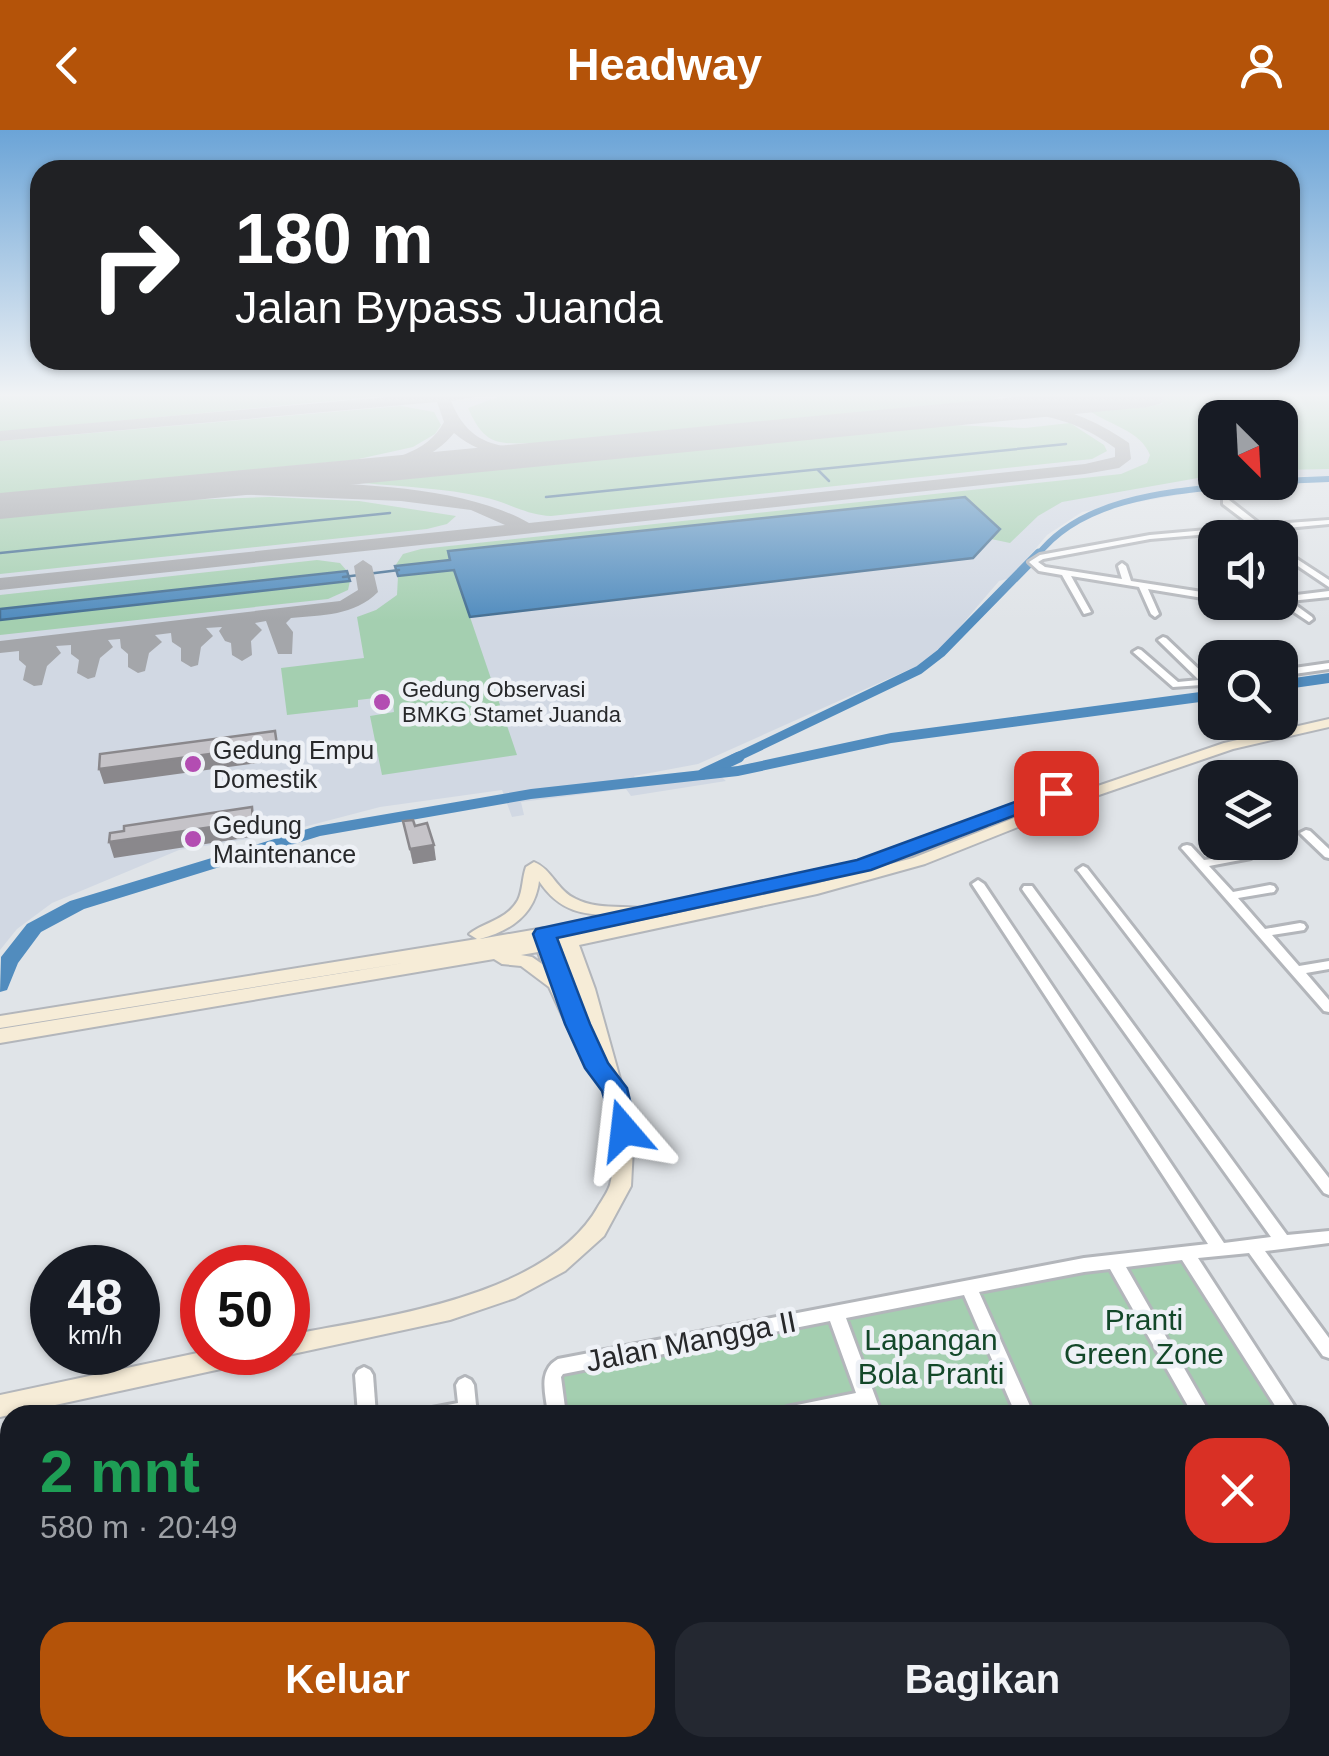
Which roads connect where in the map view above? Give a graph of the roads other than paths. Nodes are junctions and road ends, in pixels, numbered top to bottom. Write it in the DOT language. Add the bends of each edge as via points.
graph roads {
  1 [pos="1226,502"];
  2 [pos="1246,520"];
  3 [pos="1329,522"];
  4 [pos="1298,526"];
  5 [pos="1198,537"];
  6 [pos="1298,562"];
  7 [pos="1122,566"];
  8 [pos="1065,573"];
  9 [pos="1127,582"];
  10 [pos="1329,584"];
  11 [pos="1142,585"];
  12 [pos="1198,594"];
  13 [pos="1329,594"];
  14 [pos="1298,598"];
  15 [pos="1087,612"];
  16 [pos="1298,612"];
  17 [pos="1155,614"];
  18 [pos="1308,619"];
  19 [pos="1163,640"];
  20 [pos="1138,652"];
  21 [pos="1329,666"];
  22 [pos="1298,670"];
  23 [pos="1198,671"];
  24 [pos="1198,683"];
  25 [pos="1329,714"];
  26 [pos="1314,723"];
  27 [pos="1306,832"];
  28 [pos="1187,848"];
  29 [pos="1329,855"];
  30 [pos="1223,860"];
  31 [pos="1200,864"];
  32 [pos="1084,870"];
  33 [pos="978,884"];
  34 [pos="1028,889"];
  35 [pos="1270,889"];
  36 [pos="1230,896"];
  37 [pos="650,914"];
  38 [pos="1300,927"];
  39 [pos="1262,933"];
  40 [pos="555,938"];
  41 [pos="400,954"];
  42 [pos="456,960"];
  43 [pos="1329,965"];
  44 [pos="1296,971"];
  45 [pos="562,988"];
  46 [pos="1329,1008"];
  47 [pos="0,1022"];
  48 [pos="25,1025"];
  49 [pos="0,1036"];
  50 [pos="614,1088"];
  51 [pos="1329,1189"];
  52 [pos="1282,1242"];
  53 [pos="1325,1242"];
  54 [pos="1253,1246"];
  55 [pos="1220,1250"];
  56 [pos="1186,1254"];
  57 [pos="1115,1262"];
  58 [pos="969,1287"];
  59 [pos="835,1312"];
  60 [pos="310,1340"];
  61 [pos="1329,1351"];
  62 [pos="180,1368"];
  63 [pos="364,1375"];
  64 [pos="466,1384"];
  65 [pos="5,1405"];
  66 [pos="366,1405"];
  67 [pos="468,1405"];
  68 [pos="556,1405"];
  69 [pos="869,1405"];
  70 [pos="1021,1405"];
  71 [pos="1196,1405"];
  72 [pos="1284,1405"];
  1 -- 2 [label="street"];
  3 -- 4 [label="street"];
  5 -- 8 [label="street" via="1109,543 1034,564 1042,574"];
  6 -- 10 [label="street"];
  7 -- 9 [label="street"];
  8 -- 9 [label="street"];
  8 -- 15 [label="street"];
  9 -- 11 [label="street"];
  11 -- 12 [label="street"];
  11 -- 17 [label="street"];
  13 -- 14 [label="street"];
  16 -- 18 [label="street"];
  19 -- 23 [label="street"];
  20 -- 24 [label="street" via="1176,685"];
  21 -- 22 [label="street"];
  25 -- 26 [label="main road"];
  26 -- 37 [label="main road" via="1214,740 898,855"];
  26 -- 40 [label="main road" via="1140,776 868,876"];
  27 -- 29 [label="street"];
  28 -- 31 [label="street"];
  30 -- 31 [label="street"];
  31 -- 36 [label="street"];
  32 -- 51 [label="street"];
  33 -- 55 [label="street"];
  34 -- 52 [label="street"];
  35 -- 36 [label="street"];
  36 -- 39 [label="street"];
  37 -- 40 [label="main road"];
  37 -- 41 [label="main road" via="569,903 534,867 527,898 508,922"];
  38 -- 39 [label="street"];
  39 -- 44 [label="street"];
  40 -- 41 [label="main road"];
  40 -- 42 [label="main road"];
  40 -- 45 [label="main road"];
  40 -- 50 [label="main road"];
  41 -- 48 [label="main road"];
  42 -- 45 [label="main road" via="526,961"];
  42 -- 48 [label="main road"];
  43 -- 44 [label="street"];
  44 -- 46 [label="street"];
  45 -- 50 [label="main road"];
  47 -- 48 [label="main road"];
  48 -- 49 [label="main road"];
  50 -- 60 [label="main road" via="624,1130 621,1180 609,1209 567,1258 538,1278 472,1304"];
  52 -- 53 [label="street, Jalan Mangga II"];
  52 -- 54 [label="street, Jalan Mangga II"];
  54 -- 55 [label="street, Jalan Mangga II"];
  54 -- 61 [label="street"];
  55 -- 56 [label="street, Jalan Mangga II"];
  56 -- 57 [label="street, Jalan Mangga II"];
  56 -- 72 [label="street"];
  57 -- 58 [label="street, Jalan Mangga II"];
  57 -- 71 [label="street"];
  58 -- 59 [label="street, Jalan Mangga II"];
  58 -- 70 [label="street"];
  59 -- 68 [label="street, Jalan Mangga II" via="558,1368 552,1375"];
  59 -- 69 [label="street"];
  62 -- 65 [label="main road"];
  63 -- 66 [label="street"];
  64 -- 67 [label="street"];
}
